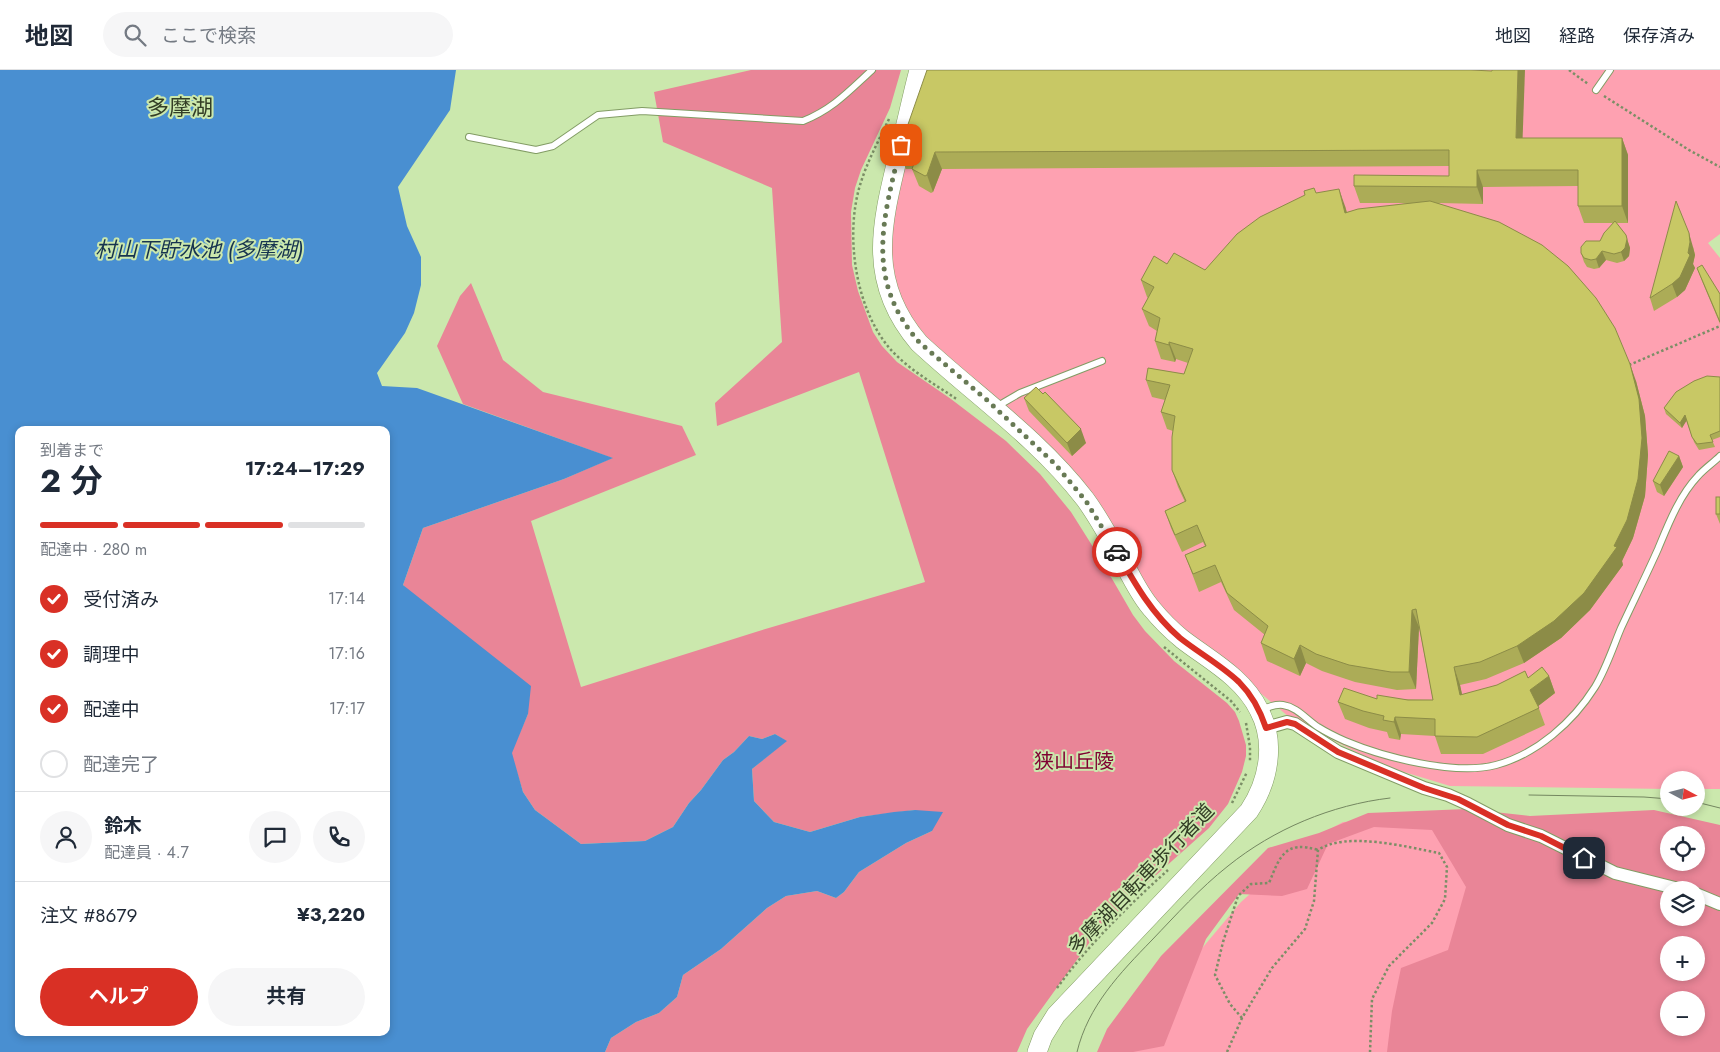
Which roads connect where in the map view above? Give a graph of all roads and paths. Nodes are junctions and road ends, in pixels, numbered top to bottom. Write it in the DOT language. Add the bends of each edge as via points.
graph roads {
  1 [pos="872,70"];
  2 [pos="919,70"];
  3 [pos="1569,70"];
  4 [pos="1610,70"];
  5 [pos="1596,90"];
  6 [pos="890,117"];
  7 [pos="469,137"];
  8 [pos="1720,167"];
  9 [pos="1720,326"];
  10 [pos="1102,361"];
  11 [pos="1629,365"];
  12 [pos="960,401"];
  13 [pos="995,408"];
  14 [pos="1720,456"];
  15 [pos="1158,642"];
  16 [pos="1263,719"];
  17 [pos="1231,805"];
  18 [pos="1318,850"];
  19 [pos="1171,868"];
  20 [pos="1660,884"];
  21 [pos="1705,898"];
  22 [pos="1720,904"];
  23 [pos="1054,992"];
  24 [pos="1242,1018"];
  25 [pos="1037,1052"];
  26 [pos="1227,1052"];
  27 [pos="1370,1052"];
  1 -- 7 [label="lane" via="830,108 803,121 642,111 598,115 553,146 536,150"];
  2 -- 13 [label="street" via="884,226 882,261 886,284 895,309 915,338"];
  3 -- 5 [label="path"];
  4 -- 5 [label="lane"];
  5 -- 8 [label="path"];
  6 -- 12 [label="path" via="860,183 853,231 860,285 875,326 894,353"];
  9 -- 11 [label="path"];
  10 -- 13 [label="lane" via="1020,393"];
  13 -- 16 [label="street" via="1055,464 1086,501 1150,608 1180,637 1239,682"];
  14 -- 16 [label="lane" via="1697,477 1684,496 1596,685 1565,724 1533,748 1495,765 1455,769 1401,759 1344,741 1288,706 1274,705"];
  15 -- 17 [label="path, 多摩湖自転車歩行者道" via="1231,701 1246,723 1250,762"];
  16 -- 20 [label="street" via="1295,724 1338,752 1461,801 1615,873"];
  16 -- 25 [label="street" via="1268,761 1261,789 1249,810 1056,1015"];
  18 -- 24 [label="path" via="1314,901 1305,929 1272,968"];
  18 -- 24 [label="path" via="1304,846 1291,848 1278,859 1268,883 1251,884 1238,896 1215,975 1230,1004"];
  18 -- 27 [label="path" via="1325,845 1362,840 1439,853 1448,868 1446,899 1432,924 1389,966 1372,999"];
  19 -- 23 [label="path, 多摩湖自転車歩行者道" via="1095,942"];
  21 -- 22 [label="street"];
  24 -- 26 [label="path"];
}
